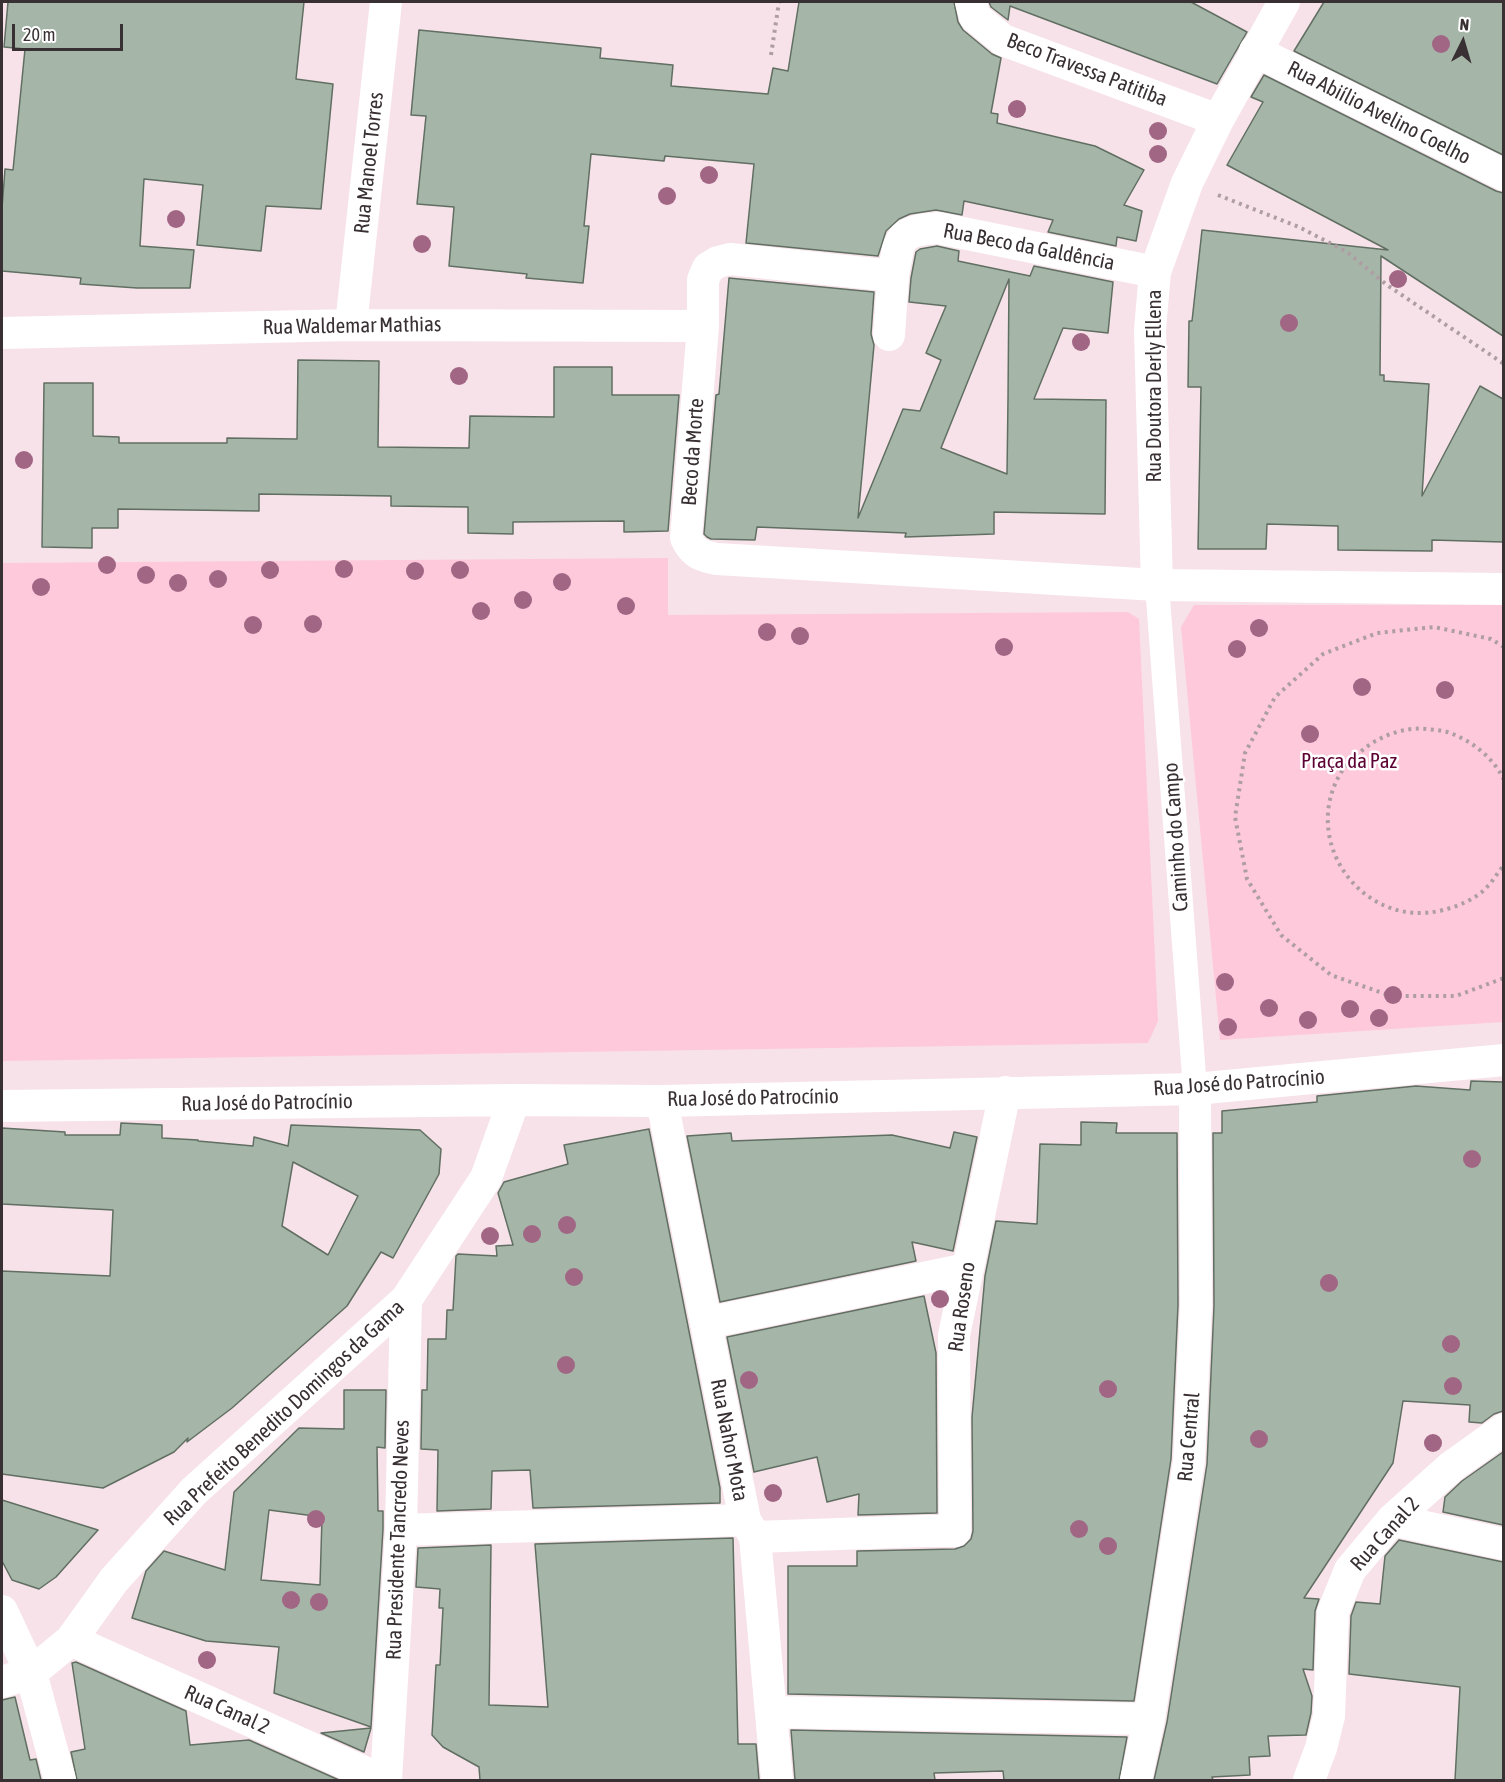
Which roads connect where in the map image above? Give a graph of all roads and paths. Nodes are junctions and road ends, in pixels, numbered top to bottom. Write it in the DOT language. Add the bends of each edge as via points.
graph roads {
  1 [pos="386,2"];
  2 [pos="779,2"];
  3 [pos="971,2"];
  4 [pos="1284,2"];
  5 [pos="1255,51"];
  6 [pos="771,55"];
  7 [pos="1218,120"];
  8 [pos="1503,175"];
  9 [pos="1187,183"];
  10 [pos="1155,272"];
  11 [pos="893,276"];
  12 [pos="351,325"];
  13 [pos="703,326"];
  14 [pos="2,333"];
  15 [pos="889,335"];
  16 [pos="1503,364"];
  17 [pos="1157,585"];
  18 [pos="1503,589"];
  19 [pos="1503,647"];
  20 [pos="1503,780"];
  21 [pos="1503,865"];
  22 [pos="1503,978"];
  23 [pos="1503,1060"];
  24 [pos="1195,1089"];
  25 [pos="1005,1092"];
  26 [pos="514,1100"];
  27 [pos="662,1101"];
  28 [pos="2,1106"];
  29 [pos="967,1269"];
  30 [pos="406,1300"];
  31 [pos="706,1323"];
  32 [pos="1503,1429"];
  33 [pos="1392,1520"];
  34 [pos="750,1528"];
  35 [pos="401,1530"];
  36 [pos="1503,1544"];
  37 [pos="2,1611"];
  38 [pos="71,1640"];
  39 [pos="31,1673"];
  40 [pos="2,1682"];
  41 [pos="772,1712"];
  42 [pos="1149,1719"];
  43 [pos="60,1780"];
  44 [pos="384,1780"];
  45 [pos="777,1780"];
  46 [pos="1136,1780"];
  47 [pos="1309,1780"];
  1 -- 12 [label="street, Rua Manoel Torres"];
  2 -- 6 [label="path"];
  3 -- 7 [label="street, Beco Travessa Patitiba" via="975,17 1003,39"];
  4 -- 5 [label="street, Rua Doutora Derly Ellena"];
  5 -- 7 [label="street, Rua Doutora Derly Ellena"];
  5 -- 8 [label="street, Rua Abiílio Avelino Coelho"];
  7 -- 9 [label="street, Rua Doutora Derly Ellena"];
  9 -- 10 [label="street, Rua Doutora Derly Ellena"];
  9 -- 16 [label="path" via="1299,227 1347,252 1386,285"];
  10 -- 11 [label="street, Rua Beco da Galdência" via="938,228 919,229 900,240"];
  10 -- 17 [label="street, Rua Doutora Derly Ellena" via="1150,330"];
  11 -- 13 [label="street" via="730,259 718,262 708,268 703,280"];
  11 -- 15 [label="street, Rua Beco da Galdência"];
  12 -- 13 [label="street, Rua Waldemar Mathias"];
  12 -- 14 [label="street, Rua Waldemar Mathias"];
  13 -- 17 [label="street, Beco da Morte" via="687,538 692,550 702,556"];
  17 -- 18 [label="street"];
  17 -- 24 [label="street, Caminho do Campo"];
  19 -- 22 [label="path" via="1491,639 1434,627 1377,633 1323,654 1270,706 1245,753 1235,817 1247,879 1281,935 1331,975 1391,996 1456,996"];
  20 -- 21 [label="path" via="1500,771 1478,747 1449,733 1420,728 1391,734 1365,747 1344,768 1332,795 1328,824 1333,853 1348,879 1370,899 1397,911 1429,914 1460,906 1486,888"];
  23 -- 24 [label="street, Rua José do Patrocínio"];
  24 -- 25 [label="street, Rua José do Patrocínio"];
  24 -- 42 [label="street, Rua Central" via="1196,1305 1189,1461"];
  25 -- 27 [label="street, Rua José do Patrocínio"];
  25 -- 29 [label="street, Rua Roseno"];
  26 -- 27 [label="street, Rua José do Patrocínio"];
  26 -- 28 [label="street, Rua José do Patrocínio"];
  26 -- 30 [label="street, Rua Prefeito Benedito Domingos da Gama" via="486,1178"];
  27 -- 31 [label="street, Rua Nahor Mota"];
  29 -- 31 [label="street"];
  29 -- 34 [label="street, Rua Roseno" via="954,1335 955,1531"];
  30 -- 35 [label="street, Rua Presidente Tancredo Neves"];
  30 -- 38 [label="street, Rua Prefeito Benedito Domingos da Gama" via="194,1491 114,1580"];
  31 -- 34 [label="street, Rua Nahor Mota"];
  32 -- 33 [label="street, Rua Canal 2" via="1451,1467"];
  33 -- 36 [label="street"];
  33 -- 47 [label="street, Rua Canal 2" via="1350,1570 1333,1612 1329,1716"];
  34 -- 35 [label="street"];
  34 -- 41 [label="street, Rua Nahor Mota"];
  35 -- 44 [label="street, Rua Presidente Tancredo Neves"];
  37 -- 39 [label="street"];
  38 -- 39 [label="street, Rua Prefeito Benedito Domingos da Gama"];
  38 -- 44 [label="street, Rua Canal 2"];
  39 -- 40 [label="street, Rua Prefeito Benedito Domingos da Gama"];
  39 -- 43 [label="street"];
  41 -- 42 [label="street"];
  41 -- 45 [label="street, Rua Nahor Mota"];
  42 -- 46 [label="street, Rua Central"];
}
